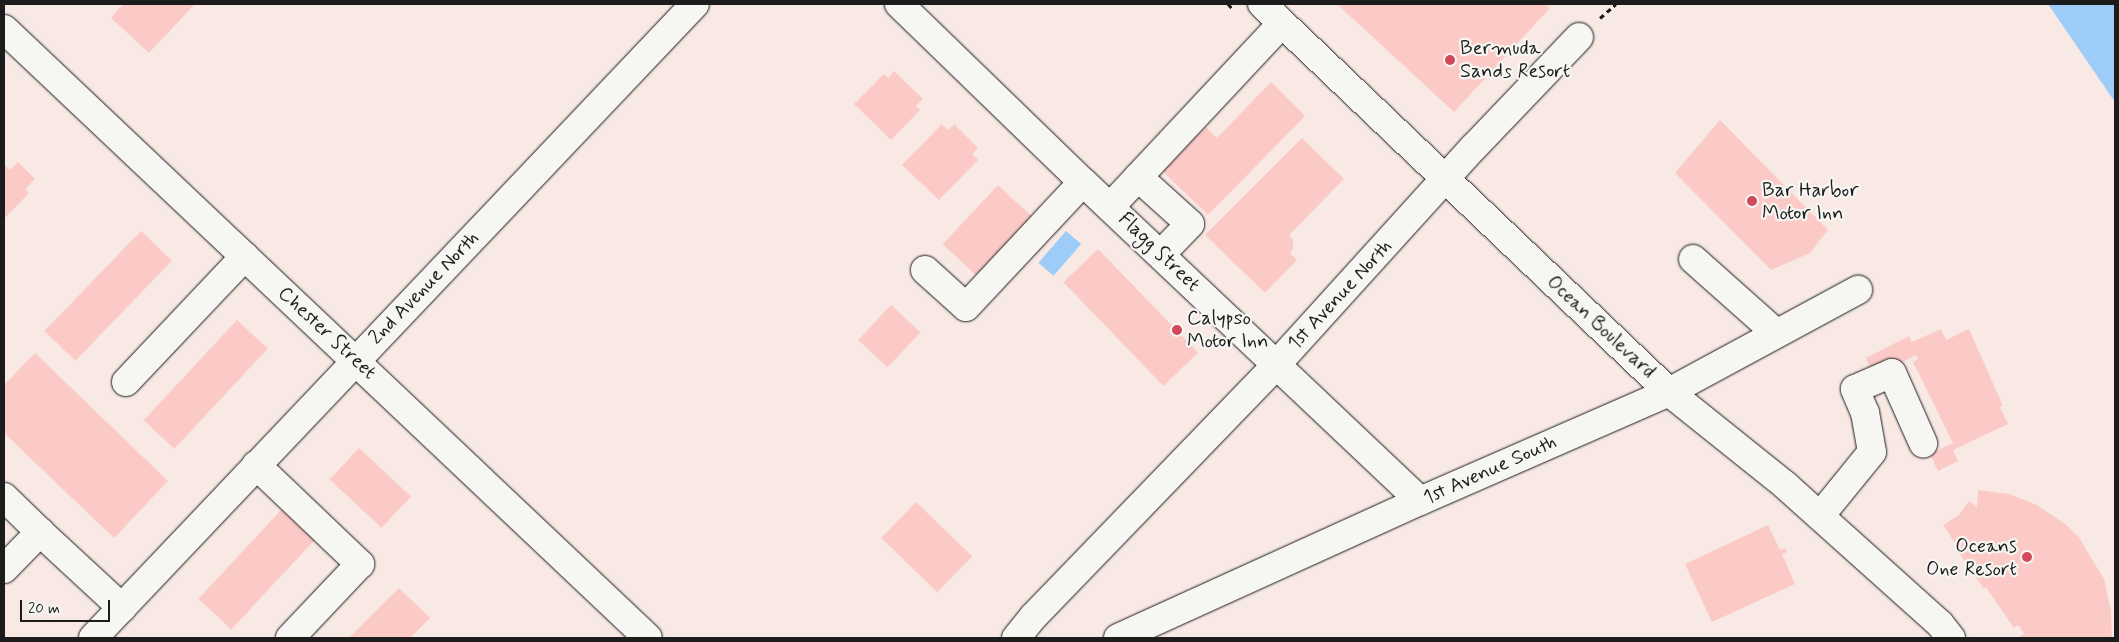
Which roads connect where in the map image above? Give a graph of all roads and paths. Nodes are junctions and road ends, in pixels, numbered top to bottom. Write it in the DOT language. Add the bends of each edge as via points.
graph roads {
  1 [pos="695,4"];
  2 [pos="899,4"];
  3 [pos="1262,4"];
  4 [pos="1282,23"];
  5 [pos="4,29"];
  6 [pos="1579,37"];
  7 [pos="1138,177"];
  8 [pos="1446,180"];
  9 [pos="1083,182"];
  10 [pos="1111,206"];
  11 [pos="1161,254"];
  12 [pos="245,256"];
  13 [pos="1694,259"];
  14 [pos="925,270"];
  15 [pos="1858,290"];
  16 [pos="1776,334"];
  17 [pos="355,360"];
  18 [pos="1276,365"];
  19 [pos="126,382"];
  20 [pos="1669,392"];
  21 [pos="1923,443"];
  22 [pos="256,465"];
  23 [pos="4,497"];
  24 [pos="1420,501"];
  25 [pos="1820,516"];
  26 [pos="40,532"];
  27 [pos="4,570"];
  28 [pos="122,608"];
  29 [pos="93,638"];
  30 [pos="290,638"];
  31 [pos="648,638"];
  32 [pos="1016,638"];
  33 [pos="1118,638"];
  34 [pos="1951,638"];
  1 -- 17 [label="street, 2nd Avenue North"];
  2 -- 9 [label="street, Flagg Street"];
  3 -- 4 [label="street, Ocean Boulevard"];
  4 -- 7 [label="street"];
  4 -- 8 [label="street, Ocean Boulevard"];
  5 -- 12 [label="street, Chester Street"];
  6 -- 8 [label="street, 1st Avenue North"];
  7 -- 10 [label="street"];
  7 -- 11 [label="street" via="1190,224"];
  8 -- 18 [label="street, 1st Avenue North"];
  8 -- 20 [label="street, Ocean Boulevard"];
  9 -- 10 [label="street, Flagg Street"];
  9 -- 14 [label="street" via="966,307"];
  10 -- 11 [label="street, Flagg Street"];
  11 -- 18 [label="street, Flagg Street"];
  12 -- 17 [label="street, Chester Street"];
  12 -- 19 [label="street"];
  13 -- 16 [label="street"];
  15 -- 16 [label="street, 1st Avenue South"];
  16 -- 20 [label="street, 1st Avenue South"];
  17 -- 22 [label="street, 2nd Avenue North"];
  17 -- 31 [label="street, Chester Street"];
  18 -- 24 [label="street, Flagg Street"];
  18 -- 32 [label="street, 1st Avenue North"];
  20 -- 24 [label="street, 1st Avenue South"];
  20 -- 25 [label="street, Ocean Boulevard"];
  21 -- 25 [label="street" via="1892,373 1855,389 1865,413 1872,452"];
  22 -- 28 [label="street, 2nd Avenue North"];
  22 -- 30 [label="street" via="360,564"];
  23 -- 26 [label="street"];
  24 -- 33 [label="street, 1st Avenue South"];
  25 -- 34 [label="street, Ocean Boulevard" via="1940,624"];
  26 -- 27 [label="street"];
  26 -- 28 [label="street"];
  28 -- 29 [label="street, 2nd Avenue North"];
}
